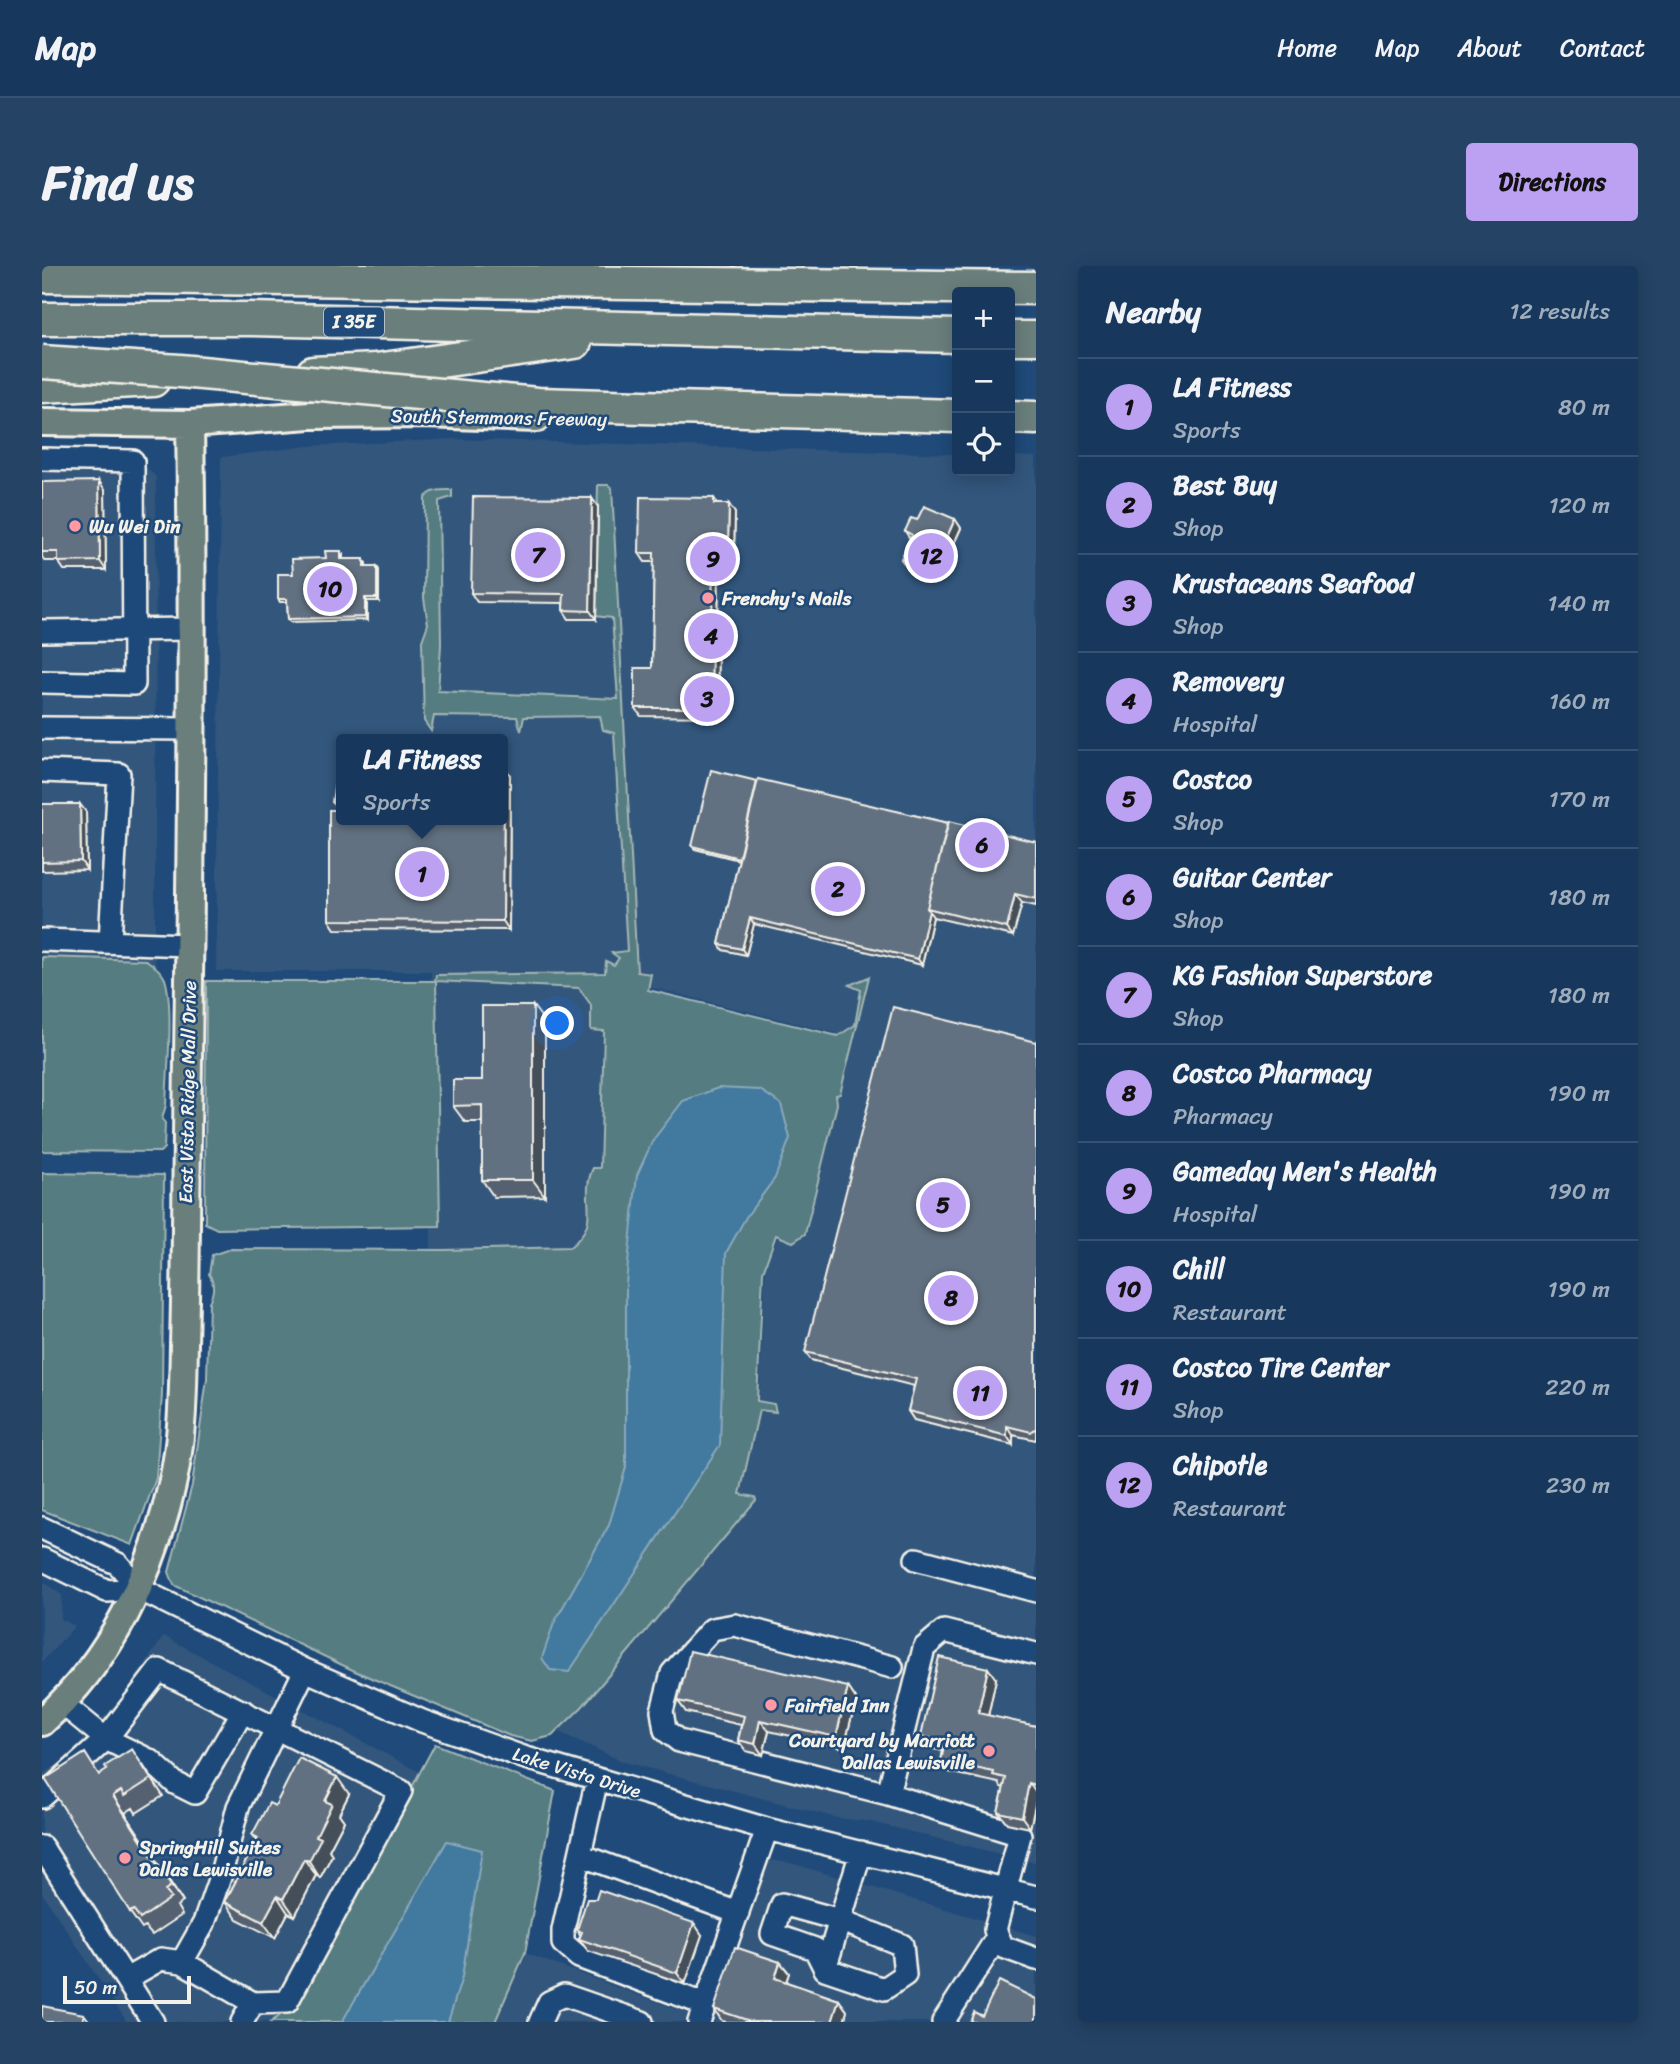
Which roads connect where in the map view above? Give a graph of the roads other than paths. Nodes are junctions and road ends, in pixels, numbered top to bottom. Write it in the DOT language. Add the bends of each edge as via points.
graph roads {
  1 [pos="42,276"];
  2 [pos="1036,289"];
  3 [pos="42,319"];
  4 [pos="666,329"];
  5 [pos="952,336"];
  6 [pos="1015,338"];
  7 [pos="1036,338"];
  8 [pos="42,362"];
  9 [pos="42,386"];
  10 [pos="952,418"];
  11 [pos="952,418"];
  12 [pos="1015,419"];
  13 [pos="1036,419"];
  14 [pos="42,422"];
  15 [pos="190,424"];
  16 [pos="42,458"];
  17 [pos="192,629"];
  18 [pos="134,630"];
  19 [pos="42,631"];
  20 [pos="42,682"];
  21 [pos="42,728"];
  22 [pos="192,729"];
  23 [pos="42,771"];
  24 [pos="42,940"];
  25 [pos="110,942"];
  26 [pos="190,945"];
  27 [pos="42,1528"];
  28 [pos="42,1559"];
  29 [pos="916,1559"];
  30 [pos="139,1589"];
  31 [pos="1036,1591"];
  32 [pos="1036,1654"];
  33 [pos="892,1667"];
  34 [pos="304,1670"];
  35 [pos="63,1703"];
  36 [pos="243,1711"];
  37 [pos="42,1722"];
  38 [pos="277,1729"];
  39 [pos="106,1739"];
  40 [pos="597,1779"];
  41 [pos="888,1794"];
  42 [pos="42,1797"];
  43 [pos="767,1829"];
  44 [pos="1028,1837"];
  45 [pos="42,1847"];
  46 [pos="861,1852"];
  47 [pos="580,1855"];
  48 [pos="1007,1889"];
  49 [pos="1036,1897"];
  50 [pos="738,1913"];
  51 [pos="840,1920"];
  52 [pos="998,1936"];
  53 [pos="1036,1959"];
  54 [pos="182,1962"];
  55 [pos="825,1969"];
  56 [pos="126,1979"];
  57 [pos="253,2003"];
  58 [pos="702,2013"];
  59 [pos="153,2022"];
  60 [pos="242,2022"];
  61 [pos="540,2022"];
  62 [pos="642,2022"];
  63 [pos="943,2022"];
  1 -- 2 [label="highway"];
  3 -- 4 [label="highway, I 35E"];
  4 -- 5 [label="highway, I 35E"];
  4 -- 9 [label="highway" via="376,370"];
  6 -- 7 [label="highway"];
  8 -- 10 [label="highway, bridge" via="180,370 538,404"];
  11 -- 15 [label="main road, South Stemmons Freeway" via="586,419 423,414 310,415"];
  12 -- 13 [label="highway"];
  14 -- 15 [label="main road, South Stemmons Freeway"];
  15 -- 17 [label="main road, East Vista Ridge Mall Drive"];
  16 -- 18 [label="street" via="133,461"];
  17 -- 18 [label="street"];
  17 -- 22 [label="main road, East Vista Ridge Mall Drive"];
  18 -- 19 [label="street"];
  18 -- 20 [label="street" via="134,684"];
  21 -- 22 [label="street"];
  22 -- 26 [label="main road, East Vista Ridge Mall Drive"];
  23 -- 25 [label="street" via="119,774"];
  24 -- 25 [label="street"];
  25 -- 26 [label="street"];
  26 -- 30 [label="main road, East Vista Ridge Mall Drive" via="180,1427 172,1485"];
  27 -- 30 [label="street, Lake Vista Drive" via="118,1564"];
  28 -- 30 [label="street, Lake Vista Drive" via="107,1591"];
  29 -- 31 [label="street"];
  30 -- 34 [label="street, Lake Vista Drive"];
  30 -- 35 [label="main road, East Vista Ridge Mall Drive" via="111,1639"];
  32 -- 41 [label="street" via="944,1631 924,1648"];
  33 -- 41 [label="street" via="735,1625 712,1629 671,1673 662,1711 666,1730 679,1741"];
  34 -- 38 [label="street"];
  34 -- 40 [label="street, Lake Vista Drive" via="422,1721"];
  35 -- 37 [label="main road, East Vista Ridge Mall Drive"];
  35 -- 39 [label="street"];
  36 -- 38 [label="street"];
  36 -- 39 [label="street" via="159,1670"];
  36 -- 39 [label="street" via="195,1793 175,1783 151,1761"];
  38 -- 54 [label="street" via="238,1807 204,1923"];
  38 -- 57 [label="street" via="401,1791 287,2002"];
  39 -- 42 [label="street"];
  40 -- 43 [label="street, Lake Vista Drive"];
  40 -- 47 [label="street"];
  41 -- 44 [label="street"];
  43 -- 46 [label="street, Lake Vista Drive"];
  43 -- 50 [label="street"];
  44 -- 48 [label="street"];
  45 -- 56 [label="street"];
  46 -- 48 [label="street, Lake Vista Drive"];
  46 -- 51 [label="street"];
  47 -- 50 [label="street"];
  47 -- 58 [label="street" via="563,1930 569,1950"];
  48 -- 49 [label="street, Lake Vista Drive"];
  48 -- 52 [label="street" via="995,1930"];
  50 -- 58 [label="street"];
  51 -- 55 [label="street"];
  51 -- 55 [label="street" via="782,1904 772,1934 816,1949"];
  51 -- 55 [label="street" via="902,1944 905,1975 884,1989"];
  52 -- 53 [label="street" via="1003,1947"];
  52 -- 63 [label="street"];
  54 -- 56 [label="street" via="161,1959"];
  54 -- 57 [label="street"];
  56 -- 59 [label="street"];
  57 -- 60 [label="street"];
  61 -- 62 [label="street" via="549,2002 564,1995"];
}
